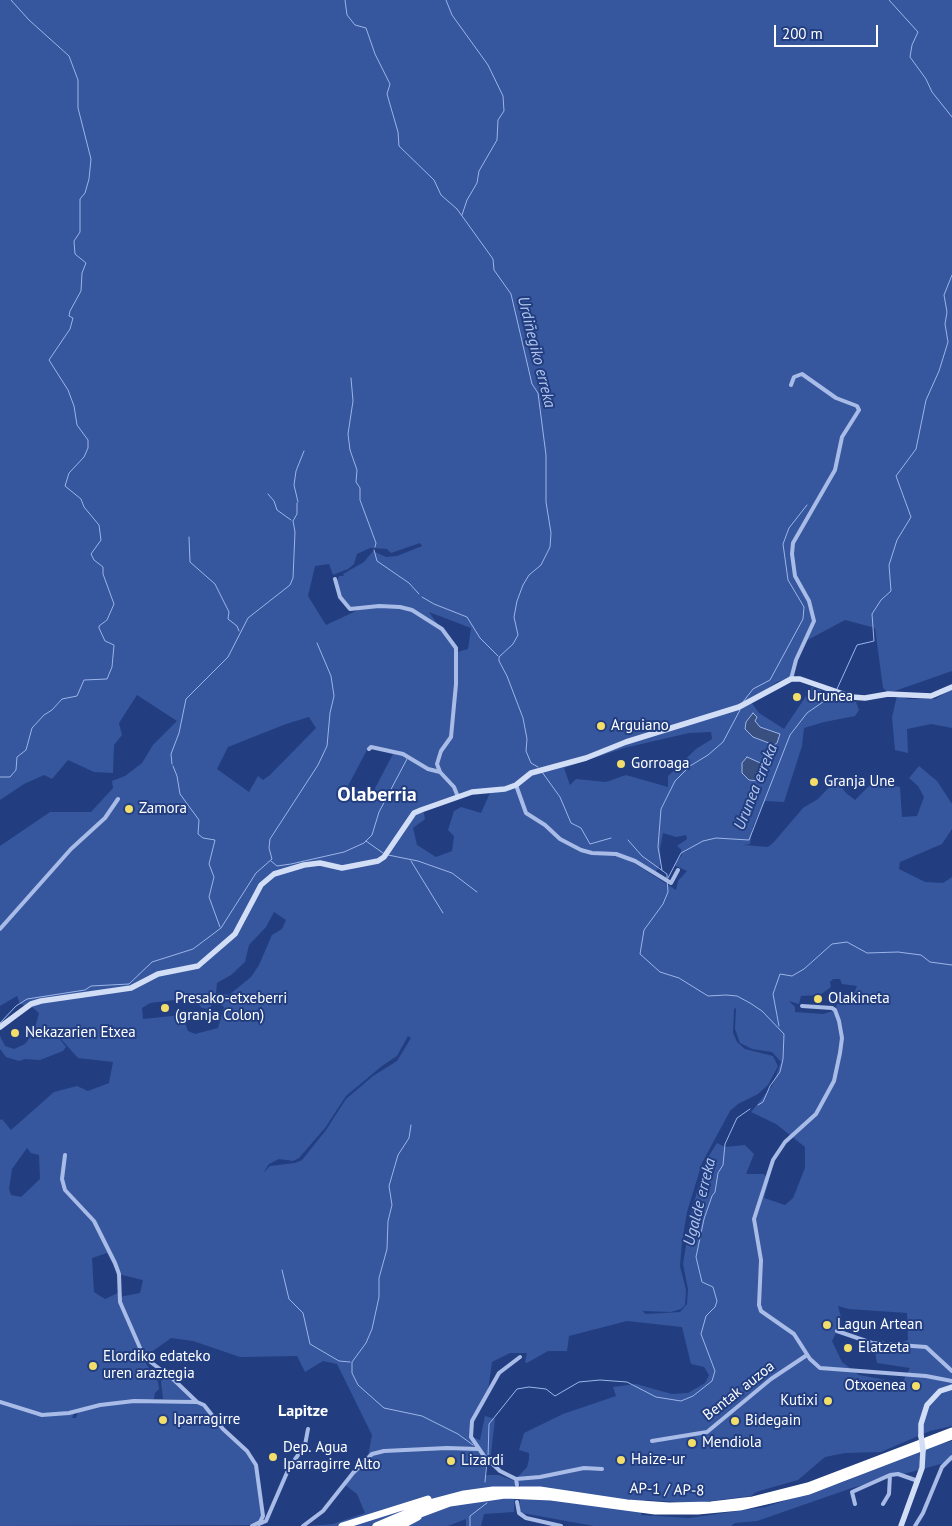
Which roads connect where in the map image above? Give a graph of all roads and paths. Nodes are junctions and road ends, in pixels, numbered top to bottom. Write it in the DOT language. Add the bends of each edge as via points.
graph roads {
  1 [pos="791,385"];
  2 [pos="335,580"];
  3 [pos="791,679"];
  4 [pos="952,687"];
  5 [pos="369,750"];
  6 [pos="440,772"];
  7 [pos="516,785"];
  8 [pos="458,797"];
  9 [pos="118,799"];
  10 [pos="678,870"];
  11 [pos="0,929"];
  12 [pos="802,1006"];
  13 [pos="0,1027"];
  14 [pos="65,1155"];
  15 [pos="837,1332"];
  16 [pos="807,1355"];
  17 [pos="520,1357"];
  18 [pos="952,1371"];
  19 [pos="952,1381"];
  20 [pos="952,1387"];
  21 [pos="0,1402"];
  22 [pos="197,1402"];
  23 [pos="308,1429"];
  24 [pos="952,1431"];
  25 [pos="952,1436"];
  26 [pos="652,1440"];
  27 [pos="479,1449"];
  28 [pos="952,1457"];
  29 [pos="602,1469"];
  30 [pos="890,1475"];
  31 [pos="516,1479"];
  32 [pos="918,1481"];
  33 [pos="517,1485"];
  34 [pos="460,1495"];
  35 [pos="470,1499"];
  36 [pos="517,1502"];
  37 [pos="856,1504"];
  38 [pos="884,1504"];
  39 [pos="253,1526"];
  40 [pos="303,1526"];
  41 [pos="342,1526"];
  42 [pos="376,1526"];
  43 [pos="388,1526"];
  44 [pos="401,1526"];
  45 [pos="561,1526"];
  46 [pos="901,1526"];
  47 [pos="915,1526"];
  1 -- 3 [label="street" via="794,377 802,374 859,410 842,437 835,470 793,542 795,576 809,601 814,621"];
  2 -- 6 [label="street" via="340,597 350,609 400,606 412,610 442,629 456,648 451,737 438,757"];
  3 -- 4 [label="street" via="865,701 888,694 931,696"];
  3 -- 7 [label="street" via="739,708 531,773"];
  5 -- 6 [label="street" via="370,747 403,754 428,769"];
  6 -- 8 [label="street" via="454,787"];
  7 -- 8 [label="street"];
  7 -- 10 [label="street" via="526,813 546,825 560,839 586,852 626,857 667,882 671,883"];
  8 -- 13 [label="street" via="414,813 378,861 342,868 320,863 274,874 261,885 235,934 198,966 158,974 131,988 31,1004"];
  9 -- 11 [label="street" via="105,818 71,849"];
  12 -- 16 [label="street" via="832,1008 839,1021 842,1038 834,1081 816,1114 785,1142 773,1160 754,1219 761,1260 761,1311 794,1334"];
  14 -- 22 [label="street" via="64,1190 94,1221 115,1263 119,1274 120,1302 140,1350"];
  15 -- 18 [label="street" via="872,1343 926,1347"];
  16 -- 19 [label="street" via="824,1369 926,1376"];
  16 -- 26 [label="street, Bentak auzoa" via="770,1379 707,1432"];
  17 -- 27 [label="street" via="499,1373 472,1421 471,1437"];
  20 -- 32 [label="street, bridge" via="940,1391 927,1404 921,1424 924,1460"];
  21 -- 22 [label="street" via="42,1415 134,1401"];
  22 -- 39 [label="street" via="204,1405 223,1429 247,1450 256,1465 262,1516 260,1522"];
  23 -- 39 [label="street" via="305,1445 289,1468 266,1521"];
  24 -- 34 [label="highway, AP-1 / AP-8" via="808,1486 725,1504 641,1504 529,1490 493,1490"];
  25 -- 35 [label="highway, AP-1 / AP-8" via="809,1491 740,1507 669,1511 528,1495"];
  27 -- 31 [label="street" via="500,1471"];
  27 -- 40 [label="street" via="446,1448 372,1454 353,1472 323,1511"];
  28 -- 47 [label="street" via="942,1467 924,1513"];
  29 -- 31 [label="street" via="584,1468 540,1478"];
  30 -- 32 [label="street" via="898,1474"];
  30 -- 37 [label="street" via="852,1492"];
  30 -- 38 [label="street" via="889,1494"];
  31 -- 33 [label="street"];
  32 -- 46 [label="street"];
  34 -- 41 [label="highway" via="439,1496"];
  34 -- 42 [label="highway, AP-1 / AP-8" via="411,1510"];
  35 -- 43 [label="highway, AP-1 / AP-8" via="423,1511"];
  35 -- 44 [label="highway"];
  36 -- 45 [label="street" via="519,1513 526,1518"];
}
